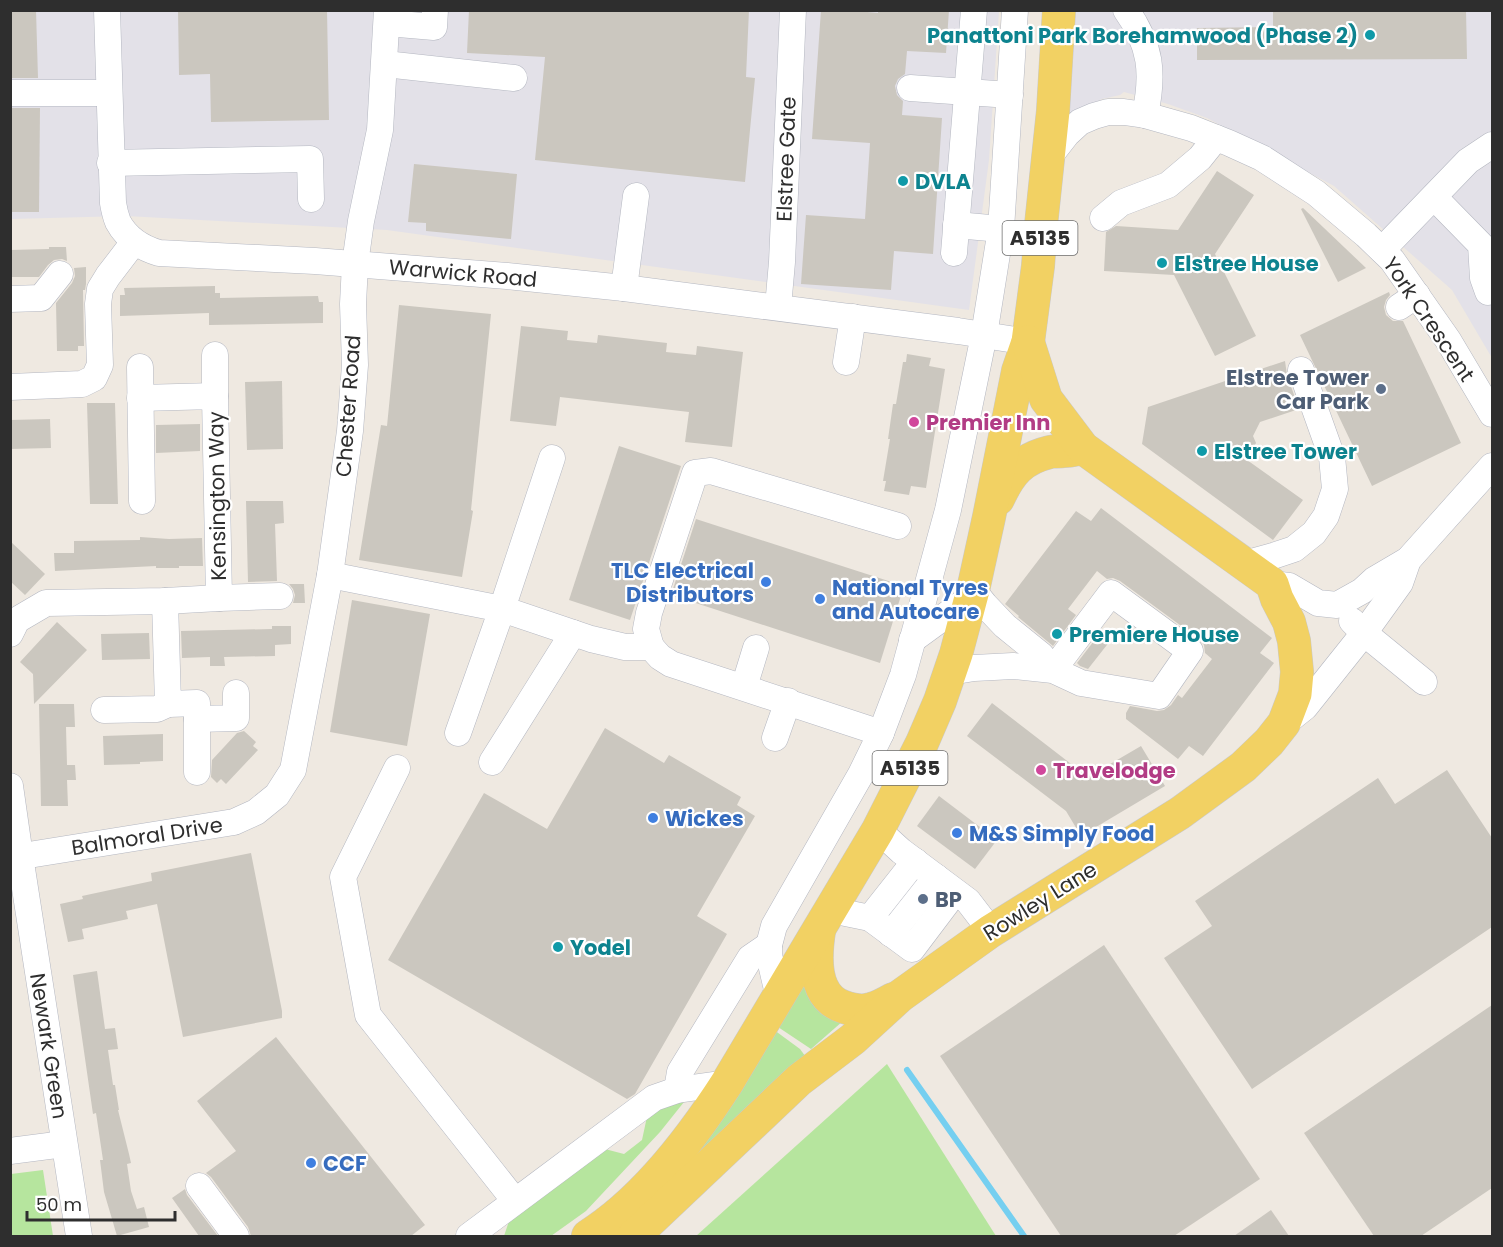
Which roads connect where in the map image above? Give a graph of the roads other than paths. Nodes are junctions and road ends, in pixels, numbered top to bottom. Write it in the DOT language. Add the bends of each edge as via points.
graph roads {
  1 [pos="106,10"];
  2 [pos="435,10"];
  3 [pos="793,10"];
  4 [pos="974,10"];
  5 [pos="1015,10"];
  6 [pos="1059,10"];
  7 [pos="1126,10"];
  8 [pos="387,17"];
  9 [pos="385,64"];
  10 [pos="514,78"];
  11 [pos="909,88"];
  12 [pos="967,92"];
  13 [pos="10,93"];
  14 [pos="108,93"];
  15 [pos="1010,95"];
  16 [pos="1145,114"];
  17 [pos="1216,138"];
  18 [pos="1050,145"];
  19 [pos="1492,145"];
  20 [pos="110,163"];
  21 [pos="636,196"];
  22 [pos="1434,197"];
  23 [pos="311,199"];
  24 [pos="1103,218"];
  25 [pos="956,225"];
  26 [pos="1000,229"];
  27 [pos="134,242"];
  28 [pos="1382,250"];
  29 [pos="954,253"];
  30 [pos="355,264"];
  31 [pos="60,274"];
  32 [pos="624,288"];
  33 [pos="1488,292"];
  34 [pos="10,299"];
  35 [pos="778,306"];
  36 [pos="854,317"];
  37 [pos="984,334"];
  38 [pos="1028,342"];
  39 [pos="215,355"];
  40 [pos="846,362"];
  41 [pos="140,367"];
  42 [pos="1301,370"];
  43 [pos="10,387"];
  44 [pos="215,396"];
  45 [pos="140,398"];
  46 [pos="1492,414"];
  47 [pos="1083,448"];
  48 [pos="552,458"];
  49 [pos="1492,466"];
  50 [pos="142,501"];
  51 [pos="990,517"];
  52 [pos="898,526"];
  53 [pos="1407,560"];
  54 [pos="1244,564"];
  55 [pos="330,575"];
  56 [pos="1272,584"];
  57 [pos="280,596"];
  58 [pos="219,598"];
  59 [pos="971,599"];
  60 [pos="165,601"];
  61 [pos="1337,605"];
  62 [pos="502,609"];
  63 [pos="13,623"];
  64 [pos="573,633"];
  65 [pos="1364,633"];
  66 [pos="912,640"];
  67 [pos="651,647"];
  68 [pos="756,648"];
  69 [pos="953,663"];
  70 [pos="1053,670"];
  71 [pos="1424,682"];
  72 [pos="744,687"];
  73 [pos="236,693"];
  74 [pos="788,701"];
  75 [pos="168,704"];
  76 [pos="104,710"];
  77 [pos="197,719"];
  78 [pos="1284,723"];
  79 [pos="458,733"];
  80 [pos="881,733"];
  81 [pos="775,738"];
  82 [pos="492,762"];
  83 [pos="397,768"];
  84 [pos="197,772"];
  85 [pos="10,786"];
  86 [pos="276,795"];
  87 [pos="898,847"];
  88 [pos="15,857"];
  89 [pos="953,890"];
  90 [pos="870,918"];
  91 [pos="825,920"];
  92 [pos="991,931"];
  93 [pos="769,945"];
  94 [pos="900,996"];
  95 [pos="779,998"];
  96 [pos="727,1083"];
  97 [pos="677,1090"];
  98 [pos="64,1144"];
  99 [pos="10,1151"];
  100 [pos="199,1186"];
  101 [pos="515,1201"];
  102 [pos="79,1236"];
  103 [pos="236,1236"];
  104 [pos="469,1236"];
  105 [pos="588,1236"];
  106 [pos="634,1236"];
  1 -- 14 [label="street"];
  2 -- 8 [label="street" via="434,27"];
  3 -- 35 [label="street, Elstree Gate"];
  4 -- 12 [label="street"];
  5 -- 15 [label="street"];
  6 -- 18 [label="main road, A5135"];
  7 -- 16 [label="street" via="1148,54"];
  8 -- 9 [label="street, Chester Road"];
  9 -- 10 [label="street"];
  9 -- 30 [label="street, Chester Road" via="380,130"];
  11 -- 12 [label="street"];
  12 -- 15 [label="street"];
  12 -- 25 [label="street"];
  13 -- 14 [label="street"];
  14 -- 20 [label="street"];
  15 -- 26 [label="street"];
  16 -- 17 [label="street, York Crescent"];
  16 -- 18 [label="street, York Crescent" via="1108,112 1080,122"];
  17 -- 24 [label="street" via="1200,158 1168,185 1121,203"];
  17 -- 28 [label="street, York Crescent" via="1262,158 1316,193"];
  18 -- 38 [label="main road, A5135"];
  19 -- 22 [label="street" via="1468,161"];
  20 -- 23 [label="street" via="310,159"];
  20 -- 27 [label="street" via="118,222"];
  21 -- 32 [label="street"];
  22 -- 28 [label="street"];
  22 -- 33 [label="street" via="1481,245"];
  25 -- 26 [label="street"];
  25 -- 29 [label="street"];
  26 -- 37 [label="street"];
  27 -- 30 [label="street, Warwick Road" via="159,253"];
  27 -- 43 [label="street" via="100,289 100,364 94,378 82,384"];
  28 -- 46 [label="street, York Crescent" via="1392,260 1408,302 1448,340"];
  30 -- 32 [label="street, Warwick Road"];
  30 -- 55 [label="street, Chester Road" via="355,365 350,431"];
  31 -- 34 [label="street" via="41,298"];
  32 -- 35 [label="street, Warwick Road"];
  35 -- 36 [label="street, Warwick Road"];
  36 -- 37 [label="street, Warwick Road"];
  36 -- 40 [label="street"];
  37 -- 38 [label="street, Warwick Road"];
  37 -- 66 [label="street" via="975,379 962,378 957,383 941,464 956,473"];
  38 -- 47 [label="main road, A5135" via="1046,399"];
  38 -- 51 [label="main road, A5135" via="1018,371"];
  39 -- 44 [label="street"];
  41 -- 45 [label="street"];
  42 -- 54 [label="street" via="1332,457 1335,489 1326,516 1314,534 1294,549"];
  44 -- 45 [label="street, Kensington Way"];
  44 -- 58 [label="street, Kensington Way"];
  45 -- 50 [label="street"];
  47 -- 51 [label="main road, A5135" via="1051,452 1022,463 1005,484"];
  47 -- 54 [label="main road, A5135"];
  48 -- 62 [label="street"];
  49 -- 53 [label="street, Rowley Lane"];
  51 -- 59 [label="main road, A5135"];
  52 -- 67 [label="street" via="711,471 695,473 649,613 646,629"];
  53 -- 61 [label="street"];
  53 -- 65 [label="street, Rowley Lane" via="1400,583"];
  54 -- 56 [label="main road, A5135"];
  55 -- 62 [label="street"];
  55 -- 86 [label="street, Chester Road" via="293,770"];
  56 -- 61 [label="street" via="1288,586 1318,603"];
  56 -- 78 [label="main road, A5135" via="1289,621 1296,656 1295,694"];
  57 -- 58 [label="street, Kensington Way"];
  58 -- 60 [label="street, Kensington Way"];
  59 -- 66 [label="street"];
  59 -- 69 [label="main road, A5135"];
  59 -- 69 [label="street" via="1028,658"];
  59 -- 70 [label="street" via="985,605"];
  60 -- 63 [label="street, Kensington Way" via="46,603"];
  60 -- 75 [label="street"];
  61 -- 65 [label="street"];
  62 -- 64 [label="street"];
  62 -- 79 [label="street"];
  64 -- 67 [label="street" via="625,647"];
  64 -- 82 [label="street"];
  65 -- 71 [label="street"];
  65 -- 78 [label="street, Rowley Lane" via="1305,707"];
  66 -- 80 [label="street"];
  67 -- 72 [label="street" via="671,664"];
  68 -- 72 [label="street"];
  69 -- 70 [label="street" via="974,668"];
  69 -- 87 [label="main road, A5135" via="922,743"];
  70 -- 70 [label="street" via="1111,593 1190,651 1159,696 1081,683"];
  72 -- 74 [label="street"];
  73 -- 77 [label="street" via="236,718"];
  74 -- 80 [label="street"];
  74 -- 81 [label="street"];
  75 -- 76 [label="street" via="157,709"];
  75 -- 77 [label="street" via="197,704"];
  77 -- 84 [label="street"];
  78 -- 92 [label="main road, Rowley Lane / A5135" via="1243,767 1180,813"];
  80 -- 93 [label="street" via="774,926"];
  83 -- 101 [label="street" via="344,877 368,1015"];
  85 -- 88 [label="street"];
  86 -- 88 [label="street, Balmoral Drive" via="256,812 234,822"];
  87 -- 89 [label="street"];
  87 -- 90 [label="street"];
  87 -- 91 [label="main road, A5135"];
  88 -- 98 [label="street, Newark Green"];
  89 -- 90 [label="street" via="912,949"];
  89 -- 92 [label="street"];
  90 -- 91 [label="street"];
  91 -- 94 [label="main road, A5135" via="816,954 824,993 837,1005 854,1011 871,1009"];
  91 -- 95 [label="main road, A5135"];
  92 -- 94 [label="main road, Rowley Lane / A5135"];
  93 -- 95 [label="street"];
  93 -- 97 [label="street" via="750,958 680,1072"];
  94 -- 106 [label="main road, Rowley Lane / A5135" via="853,1039 799,1080"];
  95 -- 96 [label="main road, A5135"];
  96 -- 97 [label="street"];
  96 -- 105 [label="main road, A5135" via="674,1156 627,1205"];
  97 -- 101 [label="street" via="654,1098"];
  98 -- 99 [label="street"];
  98 -- 102 [label="street, Newark Green"];
  100 -- 103 [label="street"];
  101 -- 104 [label="street"];
}
